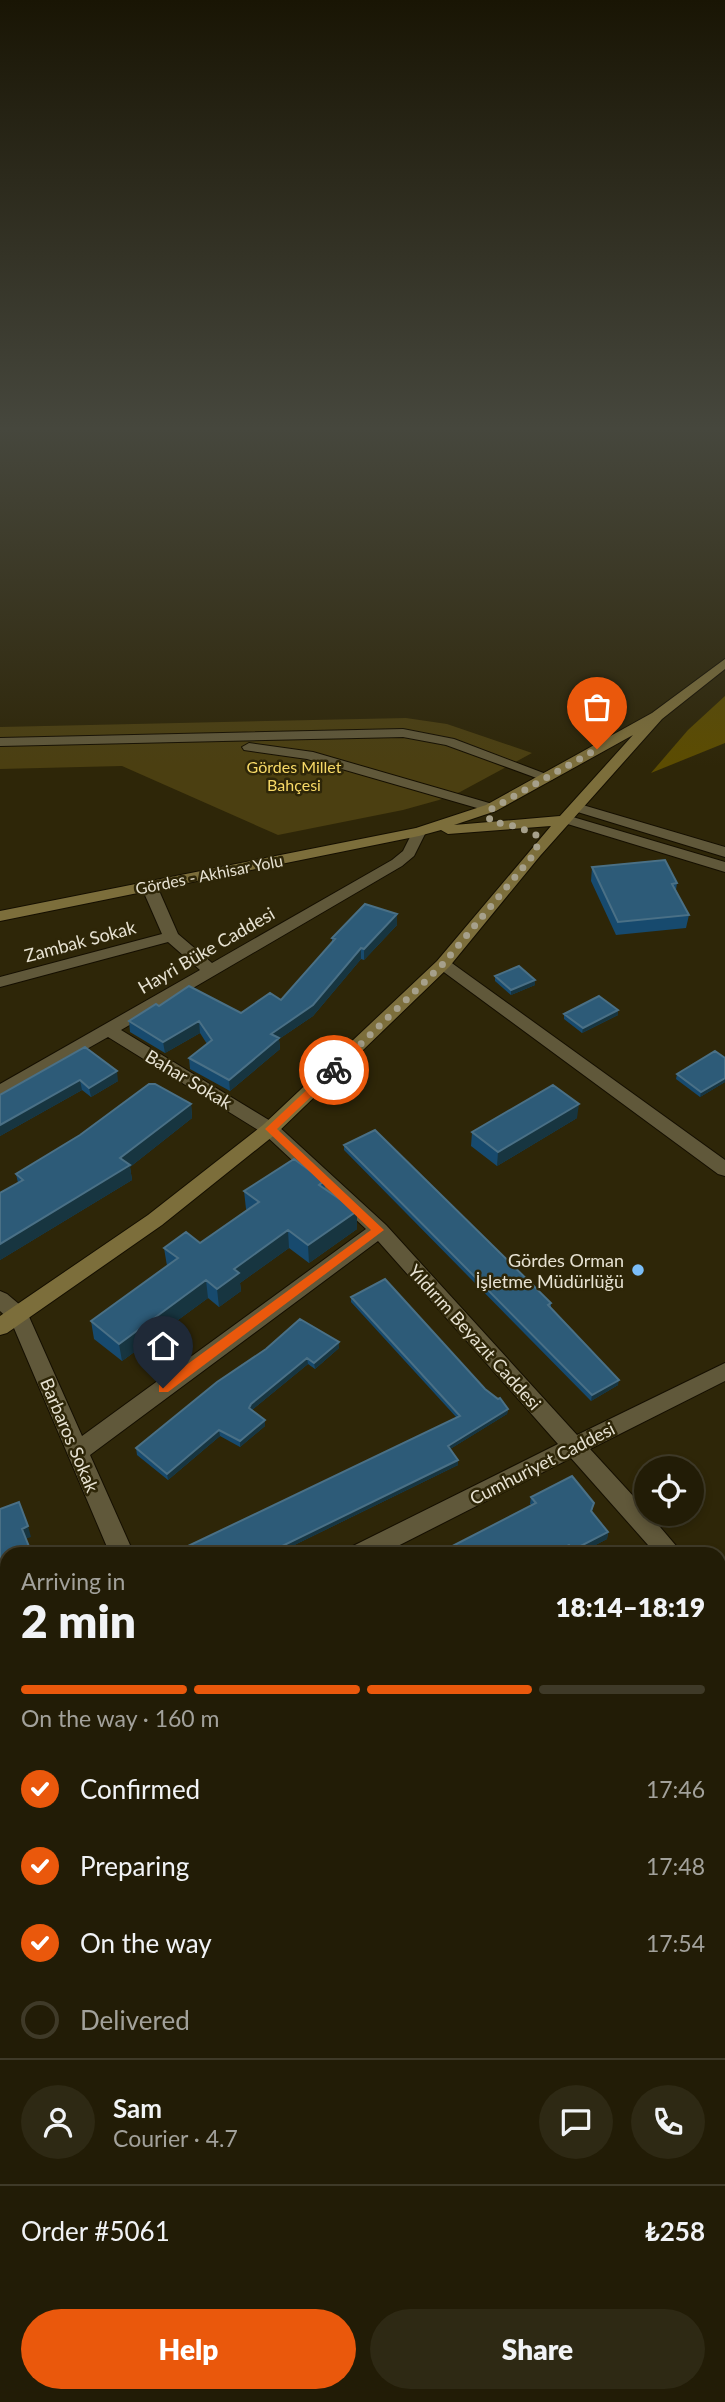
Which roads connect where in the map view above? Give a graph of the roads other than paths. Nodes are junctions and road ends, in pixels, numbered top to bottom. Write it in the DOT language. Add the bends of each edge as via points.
graph roads {
  1 [pos="725,663"];
  2 [pos="657,716"];
  3 [pos="320,734"];
  4 [pos="0,742"];
  5 [pos="0,753"];
  6 [pos="308,755"];
  7 [pos="547,777"];
  8 [pos="491,808"];
  9 [pos="575,808"];
  10 [pos="511,825"];
  11 [pos="419,832"];
  12 [pos="725,852"];
  13 [pos="535,853"];
  14 [pos="725,866"];
  15 [pos="149,886"];
  16 [pos="0,916"];
  17 [pos="171,936"];
  18 [pos="443,964"];
  19 [pos="210,970"];
  20 [pos="0,982"];
  21 [pos="107,1030"];
  22 [pos="0,1092"];
  23 [pos="270,1129"];
  24 [pos="725,1169"];
  25 [pos="379,1230"];
  26 [pos="0,1299"];
  27 [pos="10,1322"];
  28 [pos="725,1371"];
  29 [pos="575,1447"];
  30 [pos="77,1452"];
  31 [pos="119,1547"];
  32 [pos="373,1547"];
  33 [pos="665,1547"];
  1 -- 2 [label="main road, Gördes - Akhisar Yolu"];
  2 -- 7 [label="main road, Gördes - Akhisar Yolu"];
  2 -- 9 [label="main road, Gördes - Akhisar Yolu"];
  3 -- 4 [label="street"];
  3 -- 6 [label="street" via="299,744"];
  3 -- 7 [label="street" via="427,736"];
  5 -- 6 [label="street" via="239,747"];
  6 -- 8 [label="street"];
  7 -- 8 [label="main road, Gördes - Akhisar Yolu"];
  7 -- 9 [label="main road" via="576,780"];
  8 -- 10 [label="main road" via="487,814 490,821"];
  8 -- 11 [label="main road, Gördes - Akhisar Yolu"];
  9 -- 10 [label="main road, Gördes - Akhisar Yolu"];
  9 -- 12 [label="street"];
  9 -- 13 [label="main road, Gördes - Akhisar Yolu"];
  9 -- 14 [label="street"];
  10 -- 11 [label="main road, Gördes - Akhisar Yolu"];
  10 -- 13 [label="main road" via="536,835"];
  11 -- 15 [label="main road, Gördes - Akhisar Yolu"];
  11 -- 19 [label="street, Hayri Büke Caddesi" via="397,863"];
  13 -- 18 [label="main road, Gördes - Akhisar Yolu"];
  15 -- 16 [label="main road, Gördes - Akhisar Yolu"];
  15 -- 17 [label="street"];
  17 -- 19 [label="street"];
  17 -- 20 [label="street, Zambak Sokak"];
  18 -- 23 [label="main road, Gördes - Akhisar Yolu"];
  18 -- 24 [label="street"];
  19 -- 21 [label="street, Hayri Büke Caddesi"];
  21 -- 22 [label="street, Hayri Büke Caddesi"];
  21 -- 23 [label="street, Bahar Sokak"];
  23 -- 25 [label="street, Yıldırım Beyazıt Caddesi"];
  23 -- 27 [label="main road, Gördes - Akhisar Yolu" via="155,1220"];
  25 -- 29 [label="street, Yıldırım Beyazıt Caddesi"];
  25 -- 30 [label="street"];
  26 -- 27 [label="street"];
  27 -- 30 [label="street, Barbaros Sokak"];
  28 -- 29 [label="street, Cumhuriyet Caddesi"];
  29 -- 32 [label="street, Cumhuriyet Caddesi"];
  29 -- 33 [label="street, Yıldırım Beyazıt Caddesi"];
  30 -- 31 [label="street, Barbaros Sokak"];
}
